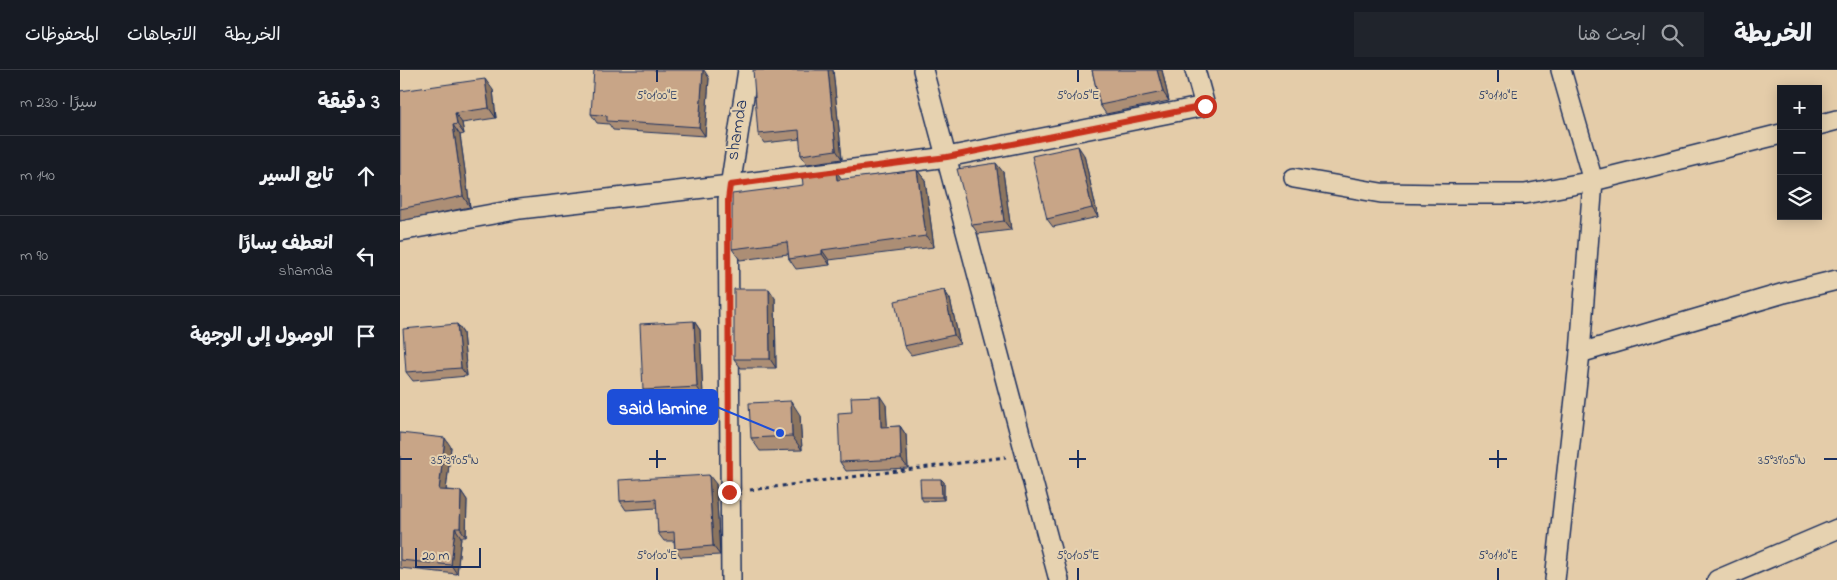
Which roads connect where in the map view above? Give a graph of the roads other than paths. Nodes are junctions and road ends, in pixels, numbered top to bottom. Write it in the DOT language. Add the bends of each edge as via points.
graph roads {
  1 [pos="748,70"];
  2 [pos="923,70"];
  3 [pos="1195,70"];
  4 [pos="1561,70"];
  5 [pos="1837,120"];
  6 [pos="1822,123"];
  7 [pos="1777,135"];
  8 [pos="947,157"];
  9 [pos="1294,178"];
  10 [pos="1593,181"];
  11 [pos="730,185"];
  12 [pos="400,231"];
  13 [pos="1837,280"];
  14 [pos="1580,353"];
  15 [pos="1837,529"];
  16 [pos="731,580"];
  17 [pos="1059,580"];
  18 [pos="1555,580"];
  19 [pos="1717,580"];
  1 -- 11 [label="street, shamda"];
  2 -- 8 [label="street"];
  3 -- 8 [label="street" via="1205,106"];
  4 -- 10 [label="street"];
  5 -- 6 [label="street"];
  7 -- 10 [label="street"];
  8 -- 11 [label="street"];
  8 -- 17 [label="street"];
  9 -- 10 [label="street" via="1381,193 1445,194 1525,194"];
  10 -- 14 [label="street"];
  11 -- 12 [label="street" via="520,209"];
  11 -- 16 [label="street, shamda"];
  13 -- 14 [label="street"];
  14 -- 18 [label="street"];
  15 -- 19 [label="street"];
}
